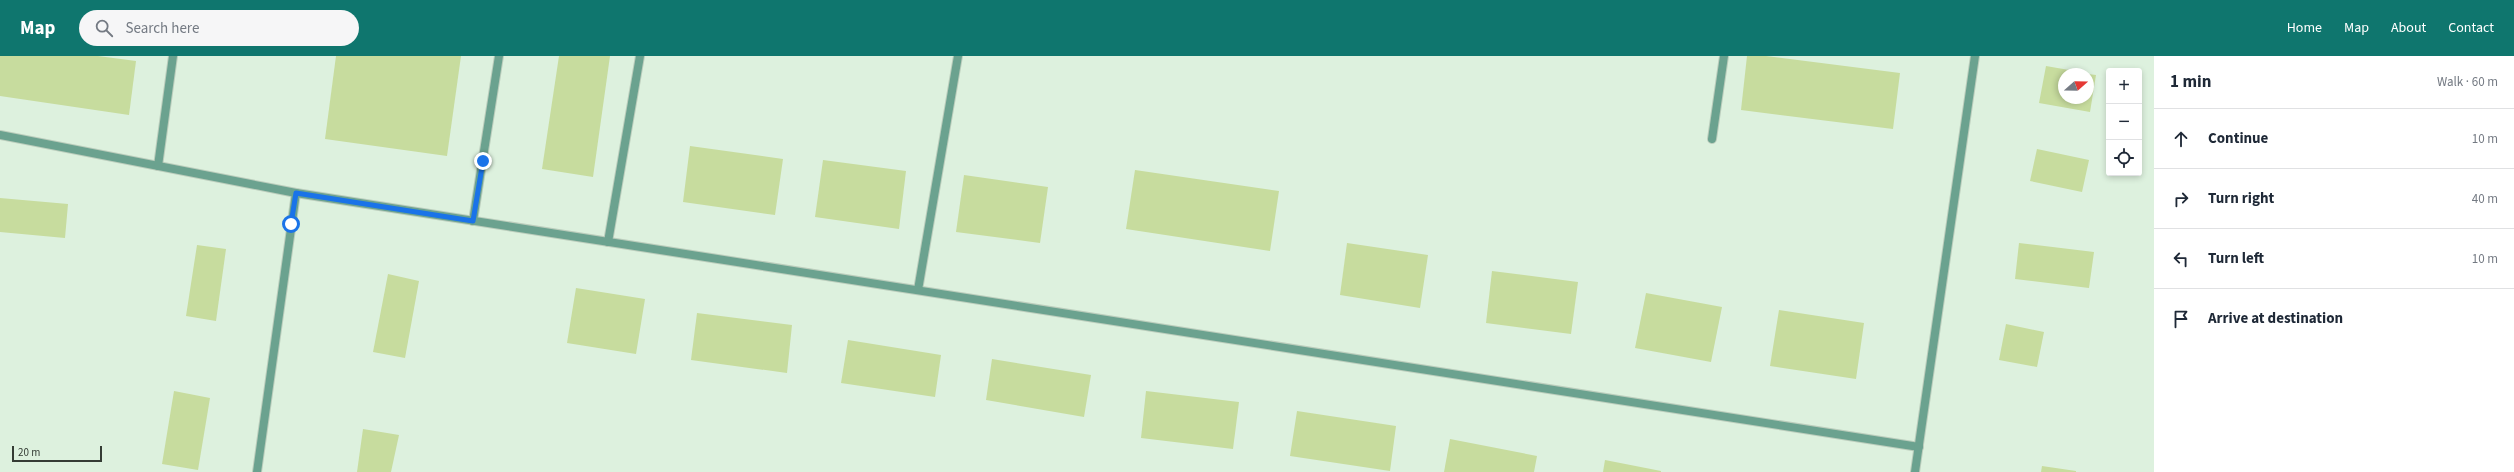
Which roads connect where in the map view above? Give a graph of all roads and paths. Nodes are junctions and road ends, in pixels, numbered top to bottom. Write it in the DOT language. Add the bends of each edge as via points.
graph roads {
  1 [pos="173,56"];
  2 [pos="499,56"];
  3 [pos="640,56"];
  4 [pos="958,56"];
  5 [pos="1724,56"];
  6 [pos="1975,56"];
  7 [pos="0,135"];
  8 [pos="1712,139"];
  9 [pos="158,166"];
  10 [pos="296,193"];
  11 [pos="473,221"];
  12 [pos="608,242"];
  13 [pos="918,290"];
  14 [pos="1919,447"];
  15 [pos="257,472"];
  16 [pos="1915,472"];
  1 -- 9 [label="street"];
  2 -- 11 [label="street"];
  3 -- 12 [label="street"];
  4 -- 13 [label="street"];
  5 -- 8 [label="street"];
  6 -- 14 [label="street"];
  7 -- 9 [label="street"];
  9 -- 10 [label="street"];
  10 -- 11 [label="street"];
  10 -- 15 [label="street"];
  11 -- 12 [label="street"];
  12 -- 13 [label="street"];
  13 -- 14 [label="street"];
  14 -- 16 [label="street"];
}
